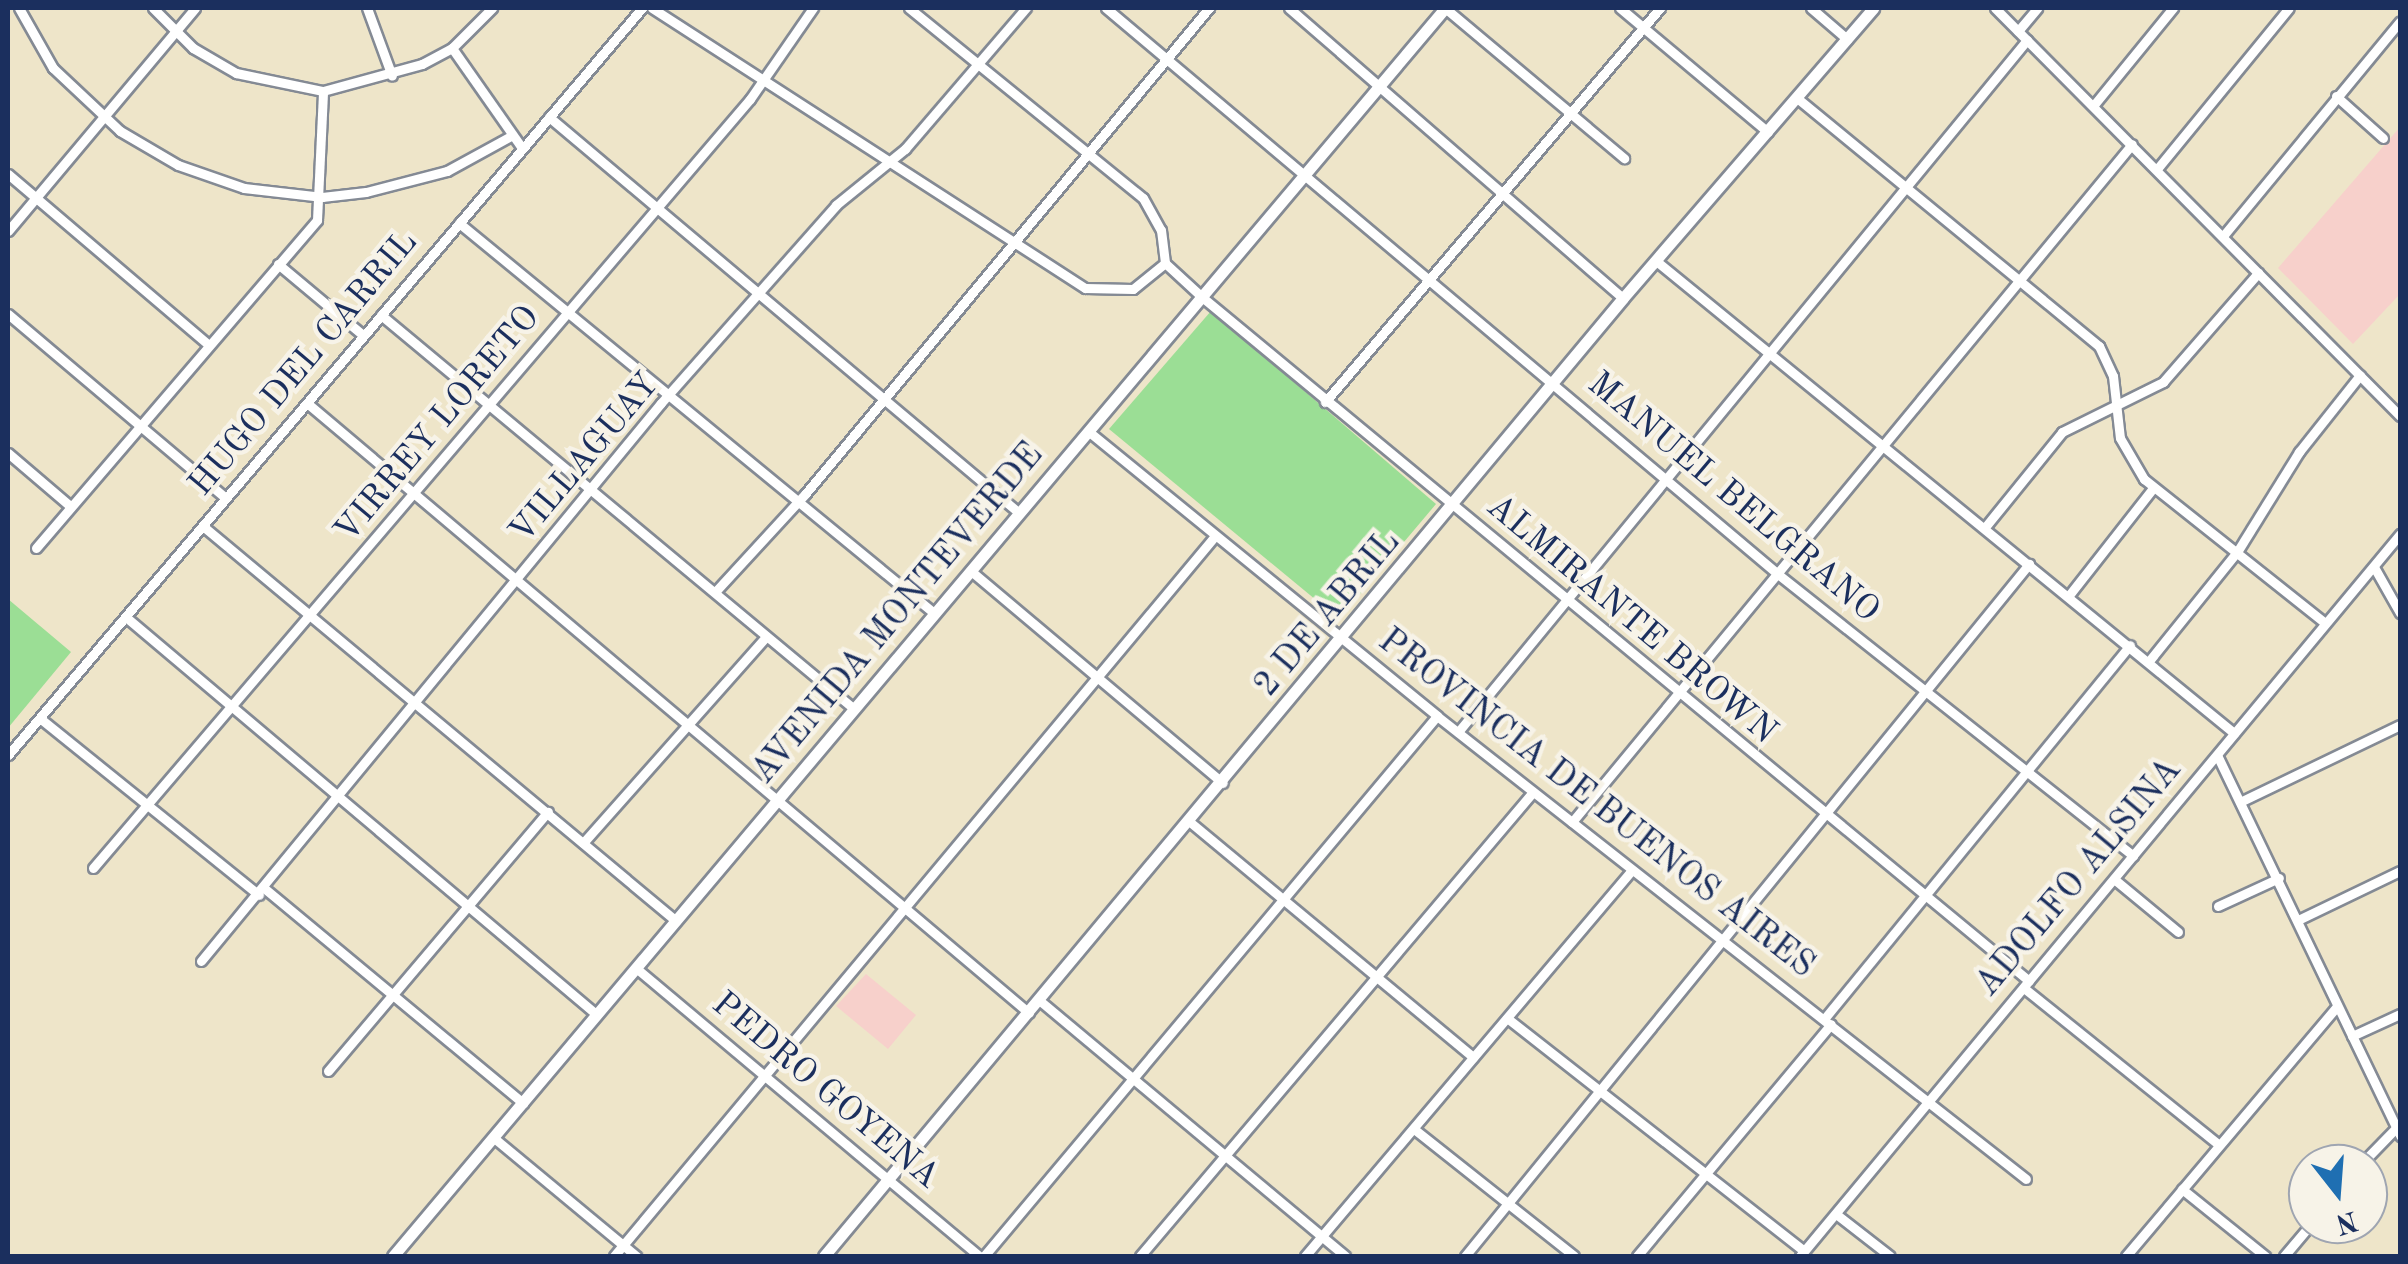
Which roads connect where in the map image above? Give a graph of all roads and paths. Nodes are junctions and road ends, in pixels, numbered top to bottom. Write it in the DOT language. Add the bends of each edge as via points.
graph roads {
  1 [pos="18,8"];
  2 [pos="152,8"];
  3 [pos="195,8"];
  4 [pos="367,8"];
  5 [pos="492,8"];
  6 [pos="642,8"];
  7 [pos="652,8"];
  8 [pos="813,8"];
  9 [pos="909,8"];
  10 [pos="1026,8"];
  11 [pos="1106,8"];
  12 [pos="1209,8"];
  13 [pos="1289,8"];
  14 [pos="1445,8"];
  15 [pos="1620,8"];
  16 [pos="1660,8"];
  17 [pos="1811,8"];
  18 [pos="1873,8"];
  19 [pos="1995,8"];
  20 [pos="2037,8"];
  21 [pos="2173,8"];
  22 [pos="2288,8"];
  23 [pos="2400,22"];
  24 [pos="1644,27"];
  25 [pos="2018,30"];
  26 [pos="173,32"];
  27 [pos="1847,39"];
  28 [pos="2027,40"];
  29 [pos="452,48"];
  30 [pos="1166,58"];
  31 [pos="978,64"];
  32 [pos="392,76"];
  33 [pos="764,78"];
  34 [pos="1378,87"];
  35 [pos="324,91"];
  36 [pos="2336,96"];
  37 [pos="1797,98"];
  38 [pos="2093,106"];
  39 [pos="1570,112"];
  40 [pos="103,116"];
  41 [pos="549,118"];
  42 [pos="1768,132"];
  43 [pos="509,137"];
  44 [pos="2383,138"];
  45 [pos="2132,144"];
  46 [pos="522,148"];
  47 [pos="1088,153"];
  48 [pos="1624,158"];
  49 [pos="892,162"];
  50 [pos="2156,169"];
  51 [pos="1304,173"];
  52 [pos="8,174"];
  53 [pos="1908,188"];
  54 [pos="1500,196"];
  55 [pos="322,197"];
  56 [pos="36,198"];
  57 [pos="658,208"];
  58 [pos="459,223"];
  59 [pos="8,231"];
  60 [pos="2223,236"];
  61 [pos="1013,243"];
  62 [pos="1655,260"];
  63 [pos="1165,263"];
  64 [pos="278,264"];
  65 [pos="2258,273"];
  66 [pos="1430,280"];
  67 [pos="2022,280"];
  68 [pos="759,294"];
  69 [pos="1202,297"];
  70 [pos="1623,298"];
  71 [pos="8,314"];
  72 [pos="568,314"];
  73 [pos="380,315"];
  74 [pos="363,335"];
  75 [pos="208,344"];
  76 [pos="1771,356"];
  77 [pos="2360,375"];
  78 [pos="1552,384"];
  79 [pos="671,394"];
  80 [pos="882,399"];
  81 [pos="1325,402"];
  82 [pos="306,403"];
  83 [pos="488,404"];
  84 [pos="2116,406"];
  85 [pos="2400,416"];
  86 [pos="140,425"];
  87 [pos="1088,432"];
  88 [pos="1886,446"];
  89 [pos="8,452"];
  90 [pos="1667,480"];
  91 [pos="2153,488"];
  92 [pos="590,491"];
  93 [pos="414,492"];
  94 [pos="226,498"];
  95 [pos="795,502"];
  96 [pos="70,506"];
  97 [pos="1452,508"];
  98 [pos="1018,512"];
  99 [pos="1986,526"];
  100 [pos="204,527"];
  101 [pos="2400,534"];
  102 [pos="1216,536"];
  103 [pos="36,548"];
  104 [pos="2237,552"];
  105 [pos="2029,564"];
  106 [pos="2374,567"];
  107 [pos="971,571"];
  108 [pos="1779,575"];
  109 [pos="2400,580"];
  110 [pos="518,582"];
  111 [pos="2388,586"];
  112 [pos="714,592"];
  113 [pos="2070,594"];
  114 [pos="1564,601"];
  115 [pos="934,613"];
  116 [pos="2400,614"];
  117 [pos="314,615"];
  118 [pos="127,618"];
  119 [pos="2326,623"];
  120 [pos="766,636"];
  121 [pos="1342,640"];
  122 [pos="2130,646"];
  123 [pos="2149,661"];
  124 [pos="1100,680"];
  125 [pos="1925,691"];
  126 [pos="1677,696"];
  127 [pos="418,702"];
  128 [pos="853,708"];
  129 [pos="232,710"];
  130 [pos="1437,716"];
  131 [pos="41,718"];
  132 [pos="688,724"];
  133 [pos="2400,725"];
  134 [pos="1458,732"];
  135 [pos="2234,733"];
  136 [pos="8,755"];
  137 [pos="2218,755"];
  138 [pos="2026,772"];
  139 [pos="1223,784"];
  140 [pos="1533,792"];
  141 [pos="338,798"];
  142 [pos="777,801"];
  143 [pos="2242,801"];
  144 [pos="151,804"];
  145 [pos="548,812"];
  146 [pos="1826,816"];
  147 [pos="1190,822"];
  148 [pos="1572,822"];
  149 [pos="583,842"];
  150 [pos="2133,856"];
  151 [pos="93,868"];
  152 [pos="1632,870"];
  153 [pos="2400,871"];
  154 [pos="2279,878"];
  155 [pos="2114,879"];
  156 [pos="262,892"];
  157 [pos="1926,896"];
  158 [pos="1283,900"];
  159 [pos="467,906"];
  160 [pos="2218,906"];
  161 [pos="904,909"];
  162 [pos="2298,920"];
  163 [pos="676,921"];
  164 [pos="2178,932"];
  165 [pos="1726,942"];
  166 [pos="201,961"];
  167 [pos="636,968"];
  168 [pos="1376,976"];
  169 [pos="2026,984"];
  170 [pos="394,994"];
  171 [pos="1039,1000"];
  172 [pos="2337,1006"];
  173 [pos="1029,1013"];
  174 [pos="596,1014"];
  175 [pos="2400,1014"];
  176 [pos="1507,1018"];
  177 [pos="1827,1022"];
  178 [pos="2352,1036"];
  179 [pos="1473,1057"];
  180 [pos="328,1071"];
  181 [pos="763,1076"];
  182 [pos="1132,1078"];
  183 [pos="1602,1092"];
  184 [pos="1930,1102"];
  185 [pos="523,1103"];
  186 [pos="1414,1129"];
  187 [pos="2398,1132"];
  188 [pos="494,1138"];
  189 [pos="2219,1145"];
  190 [pos="1226,1156"];
  191 [pos="1706,1173"];
  192 [pos="2026,1179"];
  193 [pos="888,1180"];
  194 [pos="2182,1190"];
  195 [pos="1508,1205"];
  196 [pos="1836,1214"];
  197 [pos="1322,1236"];
  198 [pos="623,1246"];
  199 [pos="1802,1254"];
  200 [pos="393,1256"];
  201 [pos="614,1256"];
  202 [pos="636,1256"];
  203 [pos="824,1256"];
  204 [pos="982,1256"];
  205 [pos="1140,1256"];
  206 [pos="1304,1256"];
  207 [pos="1345,1256"];
  208 [pos="1465,1256"];
  209 [pos="1574,1256"];
  210 [pos="1637,1256"];
  211 [pos="1890,1256"];
  212 [pos="2126,1256"];
  213 [pos="2266,1256"];
  1 -- 40 [label="street" via="53,68"];
  2 -- 26 [label="street"];
  3 -- 26 [label="street"];
  4 -- 32 [label="street"];
  5 -- 29 [label="street"];
  6 -- 41 [label="street, HUGO DEL CARRIL"];
  7 -- 33 [label="street"];
  8 -- 33 [label="street, VIRREY LORETO"];
  9 -- 31 [label="street"];
  10 -- 31 [label="street, VILLAGUAY"];
  11 -- 30 [label="street, MANUEL BELGRANO"];
  12 -- 30 [label="street"];
  13 -- 34 [label="street"];
  14 -- 34 [label="main road, AVENIDA MONTEVERDE"];
  14 -- 39 [label="street"];
  15 -- 24 [label="street"];
  16 -- 24 [label="street"];
  17 -- 27 [label="street"];
  18 -- 27 [label="main road, 2 DE ABRIL"];
  19 -- 25 [label="street"];
  20 -- 25 [label="street"];
  21 -- 38 [label="street"];
  22 -- 50 [label="street"];
  23 -- 36 [label="street"];
  24 -- 39 [label="street"];
  24 -- 42 [label="street"];
  25 -- 28 [label="street"];
  26 -- 35 [label="street" via="236,73"];
  26 -- 40 [label="street"];
  27 -- 37 [label="main road, 2 DE ABRIL"];
  28 -- 38 [label="street"];
  28 -- 53 [label="street"];
  29 -- 32 [label="street"];
  29 -- 43 [label="street"];
  30 -- 47 [label="street"];
  30 -- 51 [label="street, MANUEL BELGRANO"];
  31 -- 47 [label="street"];
  31 -- 49 [label="street, VILLAGUAY"];
  32 -- 35 [label="street"];
  33 -- 49 [label="street"];
  33 -- 57 [label="street, VIRREY LORETO"];
  34 -- 51 [label="main road, AVENIDA MONTEVERDE"];
  34 -- 54 [label="street"];
  35 -- 55 [label="street"];
  36 -- 44 [label="street"];
  36 -- 60 [label="street"];
  37 -- 42 [label="main road, 2 DE ABRIL"];
  37 -- 53 [label="street"];
  38 -- 45 [label="street"];
  39 -- 48 [label="street"];
  39 -- 54 [label="street"];
  40 -- 55 [label="street" via="144,146 215,179"];
  40 -- 56 [label="street"];
  41 -- 46 [label="street, HUGO DEL CARRIL"];
  41 -- 57 [label="street"];
  42 -- 62 [label="main road, 2 DE ABRIL"];
  43 -- 46 [label="street"];
  43 -- 55 [label="street" via="433,176"];
  45 -- 50 [label="street"];
  45 -- 67 [label="street"];
  46 -- 58 [label="street, HUGO DEL CARRIL"];
  47 -- 61 [label="street"];
  47 -- 63 [label="street" via="1153,212"];
  49 -- 61 [label="street"];
  49 -- 68 [label="street, VILLAGUAY" via="836,204"];
  50 -- 60 [label="street"];
  51 -- 66 [label="street, MANUEL BELGRANO"];
  51 -- 69 [label="main road, AVENIDA MONTEVERDE"];
  52 -- 56 [label="street"];
  53 -- 67 [label="street"];
  53 -- 76 [label="street"];
  54 -- 66 [label="street"];
  54 -- 70 [label="street"];
  55 -- 64 [label="street" via="317,220"];
  56 -- 59 [label="street"];
  56 -- 75 [label="street"];
  57 -- 68 [label="street"];
  57 -- 72 [label="street, VIRREY LORETO"];
  58 -- 72 [label="street"];
  58 -- 73 [label="street, HUGO DEL CARRIL"];
  60 -- 65 [label="street"];
  61 -- 63 [label="street" via="1100,293 1133,289"];
  61 -- 80 [label="street"];
  62 -- 70 [label="main road, 2 DE ABRIL"];
  62 -- 76 [label="street"];
  63 -- 69 [label="street, ALMIRANTE BROWN"];
  64 -- 74 [label="street"];
  64 -- 75 [label="street"];
  65 -- 77 [label="street"];
  65 -- 84 [label="street" via="2171,375"];
  66 -- 78 [label="street, MANUEL BELGRANO"];
  66 -- 81 [label="street"];
  67 -- 84 [label="street" via="2100,346"];
  67 -- 88 [label="street"];
  68 -- 79 [label="street, VILLAGUAY"];
  68 -- 80 [label="street"];
  69 -- 81 [label="street, ALMIRANTE BROWN"];
  69 -- 87 [label="main road, AVENIDA MONTEVERDE"];
  70 -- 78 [label="main road, 2 DE ABRIL"];
  71 -- 86 [label="street"];
  72 -- 79 [label="street"];
  72 -- 83 [label="street, VIRREY LORETO"];
  73 -- 74 [label="street, HUGO DEL CARRIL"];
  73 -- 83 [label="street"];
  74 -- 82 [label="street, HUGO DEL CARRIL"];
  75 -- 86 [label="street"];
  76 -- 88 [label="street"];
  76 -- 90 [label="street"];
  77 -- 85 [label="street"];
  77 -- 104 [label="street" via="2300,452"];
  78 -- 90 [label="street, MANUEL BELGRANO"];
  78 -- 97 [label="main road, 2 DE ABRIL"];
  79 -- 92 [label="street, VILLAGUAY"];
  79 -- 95 [label="street"];
  80 -- 95 [label="street"];
  80 -- 98 [label="street"];
  81 -- 97 [label="street, ALMIRANTE BROWN"];
  82 -- 93 [label="street"];
  82 -- 94 [label="street, HUGO DEL CARRIL"];
  83 -- 92 [label="street"];
  83 -- 93 [label="street, VIRREY LORETO"];
  84 -- 91 [label="street" via="2124,448"];
  84 -- 99 [label="street" via="2068,426"];
  86 -- 94 [label="street"];
  86 -- 96 [label="street"];
  87 -- 98 [label="main road, AVENIDA MONTEVERDE"];
  87 -- 102 [label="street, PROVINCIA DE BUENOS AIRES"];
  88 -- 99 [label="street"];
  88 -- 108 [label="street"];
  89 -- 96 [label="street"];
  90 -- 108 [label="street, MANUEL BELGRANO"];
  90 -- 114 [label="street"];
  91 -- 104 [label="street"];
  91 -- 113 [label="street"];
  92 -- 110 [label="street, VILLAGUAY"];
  92 -- 112 [label="street"];
  93 -- 110 [label="street"];
  93 -- 117 [label="street, VIRREY LORETO"];
  94 -- 100 [label="street, HUGO DEL CARRIL"];
  95 -- 112 [label="street"];
  95 -- 115 [label="street"];
  96 -- 103 [label="street"];
  97 -- 114 [label="street, ALMIRANTE BROWN"];
  97 -- 121 [label="main road, 2 DE ABRIL"];
  98 -- 107 [label="main road, AVENIDA MONTEVERDE"];
  99 -- 105 [label="street"];
  100 -- 117 [label="street"];
  100 -- 118 [label="street, HUGO DEL CARRIL"];
  101 -- 106 [label="street, ADOLFO ALSINA"];
  102 -- 121 [label="street, PROVINCIA DE BUENOS AIRES"];
  102 -- 124 [label="street"];
  104 -- 119 [label="street"];
  104 -- 123 [label="street"];
  105 -- 113 [label="street"];
  105 -- 125 [label="street"];
  106 -- 111 [label="street"];
  106 -- 119 [label="street, ADOLFO ALSINA"];
  107 -- 115 [label="main road, AVENIDA MONTEVERDE"];
  107 -- 124 [label="street"];
  108 -- 125 [label="street, MANUEL BELGRANO"];
  108 -- 126 [label="street"];
  109 -- 111 [label="street"];
  110 -- 127 [label="street, VILLAGUAY"];
  110 -- 132 [label="street"];
  111 -- 116 [label="street"];
  112 -- 120 [label="street"];
  113 -- 122 [label="street"];
  114 -- 126 [label="street, ALMIRANTE BROWN"];
  114 -- 134 [label="street"];
  115 -- 128 [label="main road, AVENIDA MONTEVERDE"];
  117 -- 127 [label="street"];
  117 -- 129 [label="street, VIRREY LORETO"];
  118 -- 129 [label="street"];
  118 -- 131 [label="street, HUGO DEL CARRIL"];
  119 -- 135 [label="street, ADOLFO ALSINA"];
  120 -- 128 [label="street"];
  120 -- 132 [label="street"];
  121 -- 130 [label="street, PROVINCIA DE BUENOS AIRES"];
  121 -- 139 [label="main road, 2 DE ABRIL"];
  122 -- 123 [label="street"];
  122 -- 138 [label="street"];
  123 -- 135 [label="street"];
  124 -- 139 [label="street"];
  124 -- 161 [label="street"];
  125 -- 138 [label="street, MANUEL BELGRANO"];
  125 -- 146 [label="street"];
  126 -- 146 [label="street, ALMIRANTE BROWN"];
  126 -- 148 [label="street"];
  127 -- 141 [label="street, VILLAGUAY"];
  127 -- 145 [label="street"];
  128 -- 142 [label="main road, AVENIDA MONTEVERDE"];
  129 -- 141 [label="street"];
  129 -- 144 [label="street, VIRREY LORETO"];
  130 -- 134 [label="street, PROVINCIA DE BUENOS AIRES"];
  130 -- 158 [label="street"];
  131 -- 136 [label="street, HUGO DEL CARRIL"];
  131 -- 144 [label="street"];
  132 -- 142 [label="street"];
  132 -- 149 [label="street"];
  133 -- 143 [label="street"];
  134 -- 140 [label="street, PROVINCIA DE BUENOS AIRES"];
  135 -- 137 [label="street, ADOLFO ALSINA"];
  137 -- 143 [label="street"];
  137 -- 150 [label="street, ADOLFO ALSINA"];
  138 -- 150 [label="street, MANUEL BELGRANO"];
  138 -- 157 [label="street"];
  139 -- 147 [label="main road, 2 DE ABRIL"];
  140 -- 148 [label="street, PROVINCIA DE BUENOS AIRES"];
  140 -- 168 [label="street"];
  141 -- 156 [label="street, VILLAGUAY"];
  141 -- 159 [label="street"];
  142 -- 161 [label="street"];
  142 -- 163 [label="main road, AVENIDA MONTEVERDE"];
  143 -- 154 [label="street"];
  144 -- 151 [label="street, VIRREY LORETO"];
  144 -- 156 [label="street"];
  145 -- 149 [label="street"];
  145 -- 159 [label="street"];
  146 -- 157 [label="street, ALMIRANTE BROWN"];
  146 -- 165 [label="street"];
  147 -- 158 [label="street"];
  147 -- 171 [label="main road, 2 DE ABRIL"];
  148 -- 152 [label="street, PROVINCIA DE BUENOS AIRES"];
  149 -- 163 [label="street"];
  150 -- 155 [label="street, ADOLFO ALSINA"];
  152 -- 165 [label="street, PROVINCIA DE BUENOS AIRES"];
  152 -- 176 [label="street"];
  153 -- 162 [label="street"];
  154 -- 160 [label="street"];
  154 -- 162 [label="street"];
  155 -- 164 [label="street"];
  155 -- 169 [label="street, ADOLFO ALSINA"];
  156 -- 166 [label="street, VILLAGUAY"];
  156 -- 170 [label="street"];
  157 -- 169 [label="street, ALMIRANTE BROWN"];
  157 -- 177 [label="street"];
  158 -- 168 [label="street"];
  158 -- 182 [label="street"];
  159 -- 170 [label="street"];
  159 -- 174 [label="street"];
  161 -- 173 [label="street"];
  161 -- 181 [label="street"];
  162 -- 172 [label="street"];
  163 -- 167 [label="main road, AVENIDA MONTEVERDE"];
  165 -- 177 [label="street, PROVINCIA DE BUENOS AIRES"];
  165 -- 183 [label="street"];
  167 -- 174 [label="main road, AVENIDA MONTEVERDE"];
  167 -- 181 [label="street, PEDRO GOYENA"];
  168 -- 179 [label="street"];
  168 -- 190 [label="street"];
  169 -- 184 [label="street, ADOLFO ALSINA"];
  169 -- 189 [label="street, ALMIRANTE BROWN"];
  170 -- 180 [label="street"];
  170 -- 185 [label="street"];
  171 -- 173 [label="main road, 2 DE ABRIL"];
  171 -- 182 [label="street"];
  172 -- 178 [label="street"];
  172 -- 189 [label="street"];
  173 -- 193 [label="main road, 2 DE ABRIL"];
  174 -- 185 [label="main road, AVENIDA MONTEVERDE"];
  175 -- 178 [label="street"];
  176 -- 179 [label="street"];
  176 -- 183 [label="street"];
  177 -- 184 [label="street, PROVINCIA DE BUENOS AIRES"];
  177 -- 191 [label="street"];
  178 -- 187 [label="street"];
  179 -- 186 [label="street"];
  181 -- 193 [label="street, PEDRO GOYENA"];
  181 -- 198 [label="street"];
  182 -- 190 [label="street"];
  182 -- 204 [label="street"];
  183 -- 191 [label="street"];
  183 -- 195 [label="street"];
  184 -- 192 [label="street, PROVINCIA DE BUENOS AIRES"];
  184 -- 196 [label="street, ADOLFO ALSINA"];
  185 -- 188 [label="main road, AVENIDA MONTEVERDE"];
  186 -- 195 [label="street"];
  186 -- 197 [label="street"];
  188 -- 198 [label="street"];
  188 -- 200 [label="main road, AVENIDA MONTEVERDE"];
  189 -- 194 [label="street"];
  190 -- 197 [label="street"];
  190 -- 205 [label="street"];
  191 -- 199 [label="street"];
  191 -- 210 [label="street"];
  193 -- 203 [label="main road, 2 DE ABRIL"];
  193 -- 204 [label="street, PEDRO GOYENA"];
  194 -- 212 [label="street"];
  194 -- 213 [label="street"];
  195 -- 208 [label="street"];
  195 -- 209 [label="street"];
  196 -- 199 [label="street, ADOLFO ALSINA"];
  196 -- 211 [label="street"];
  197 -- 206 [label="street"];
  197 -- 207 [label="street"];
  198 -- 201 [label="street"];
  198 -- 202 [label="street"];
}
